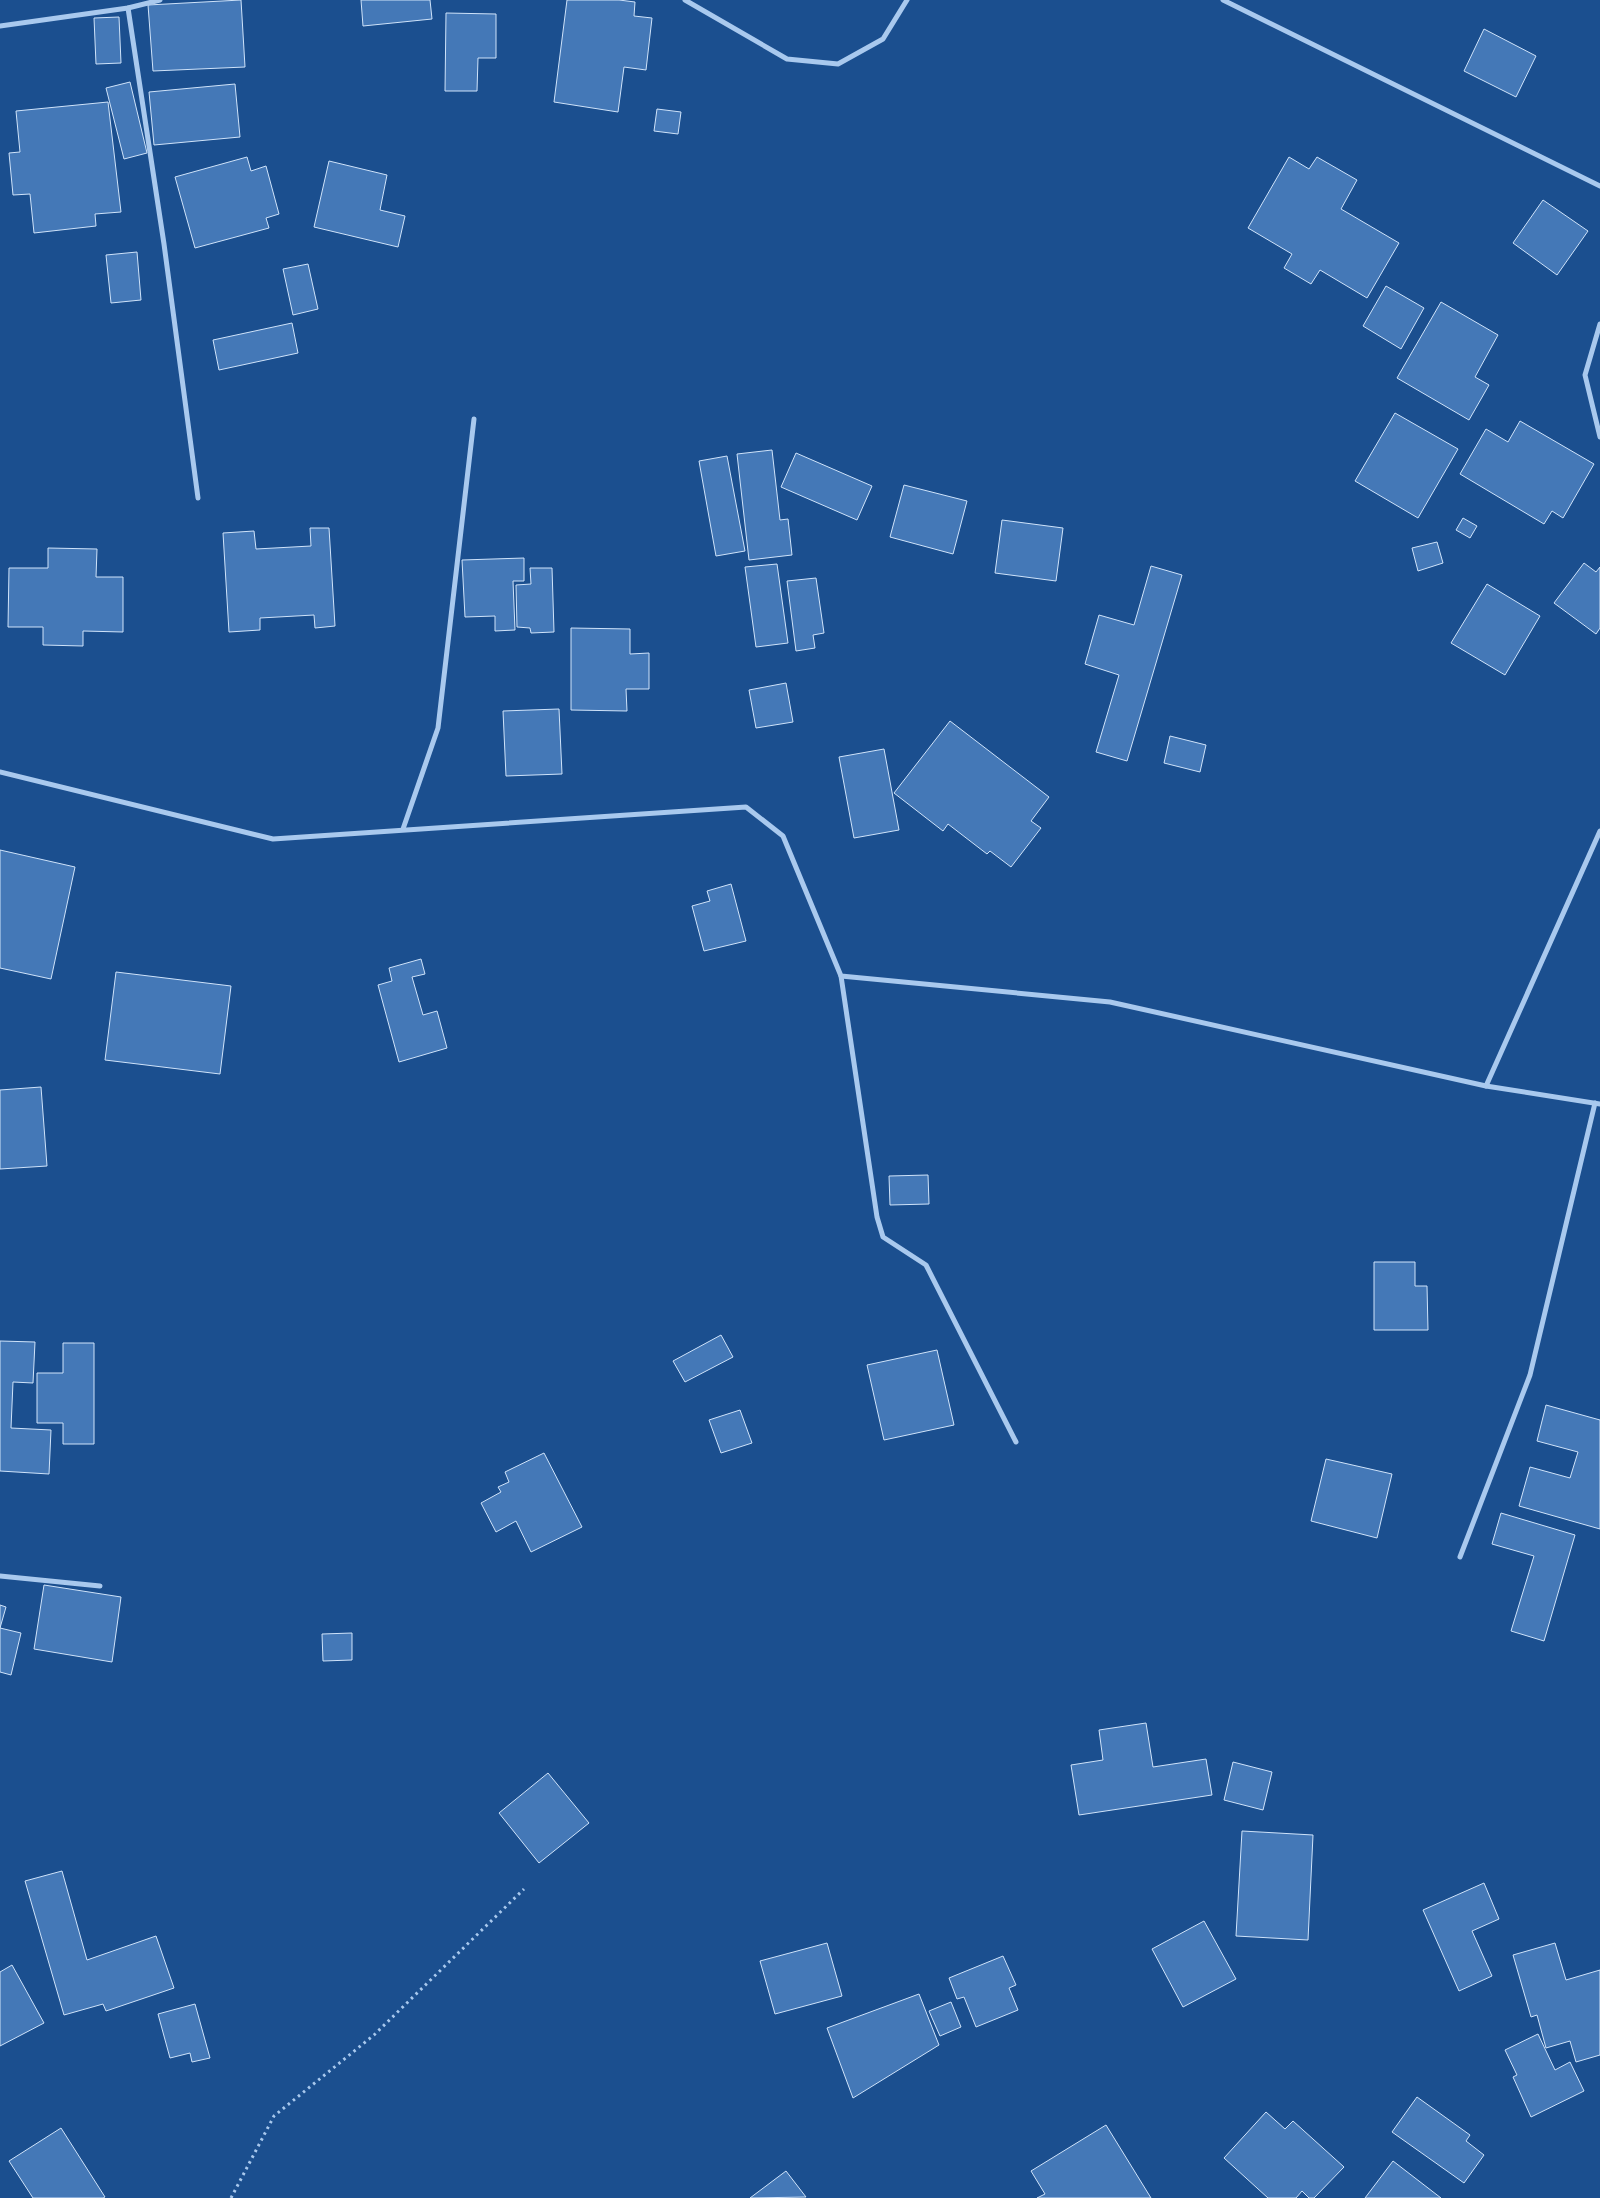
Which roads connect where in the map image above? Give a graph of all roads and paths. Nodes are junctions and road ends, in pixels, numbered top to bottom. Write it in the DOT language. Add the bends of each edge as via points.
graph roads {
  1 [pos="160,0"];
  2 [pos="685,0"];
  3 [pos="907,0"];
  4 [pos="1223,0"];
  5 [pos="128,8"];
  6 [pos="0,26"];
  7 [pos="1600,186"];
  8 [pos="1600,324"];
  9 [pos="474,419"];
  10 [pos="1600,437"];
  11 [pos="198,498"];
  12 [pos="0,772"];
  13 [pos="404,829"];
  14 [pos="1600,831"];
  15 [pos="841,976"];
  16 [pos="1486,1086"];
  17 [pos="1597,1104"];
  18 [pos="1016,1442"];
  19 [pos="1460,1557"];
  20 [pos="0,1576"];
  21 [pos="100,1586"];
  22 [pos="524,1889"];
  23 [pos="231,2198"];
  1 -- 5 [label="street"];
  2 -- 3 [label="street" via="786,59 838,64 883,39"];
  4 -- 7 [label="street"];
  5 -- 6 [label="street"];
  5 -- 11 [label="street"];
  8 -- 10 [label="street" via="1584,376"];
  9 -- 13 [label="street" via="438,728"];
  12 -- 13 [label="street" via="273,839"];
  13 -- 15 [label="street" via="746,807 784,836"];
  14 -- 16 [label="street"];
  15 -- 16 [label="street" via="1110,1002"];
  15 -- 18 [label="street" via="877,1217 883,1237 926,1265"];
  16 -- 17 [label="street"];
  17 -- 19 [label="street" via="1530,1375"];
  20 -- 21 [label="street"];
  22 -- 23 [label="path" via="374,2035 274,2116"];
}
